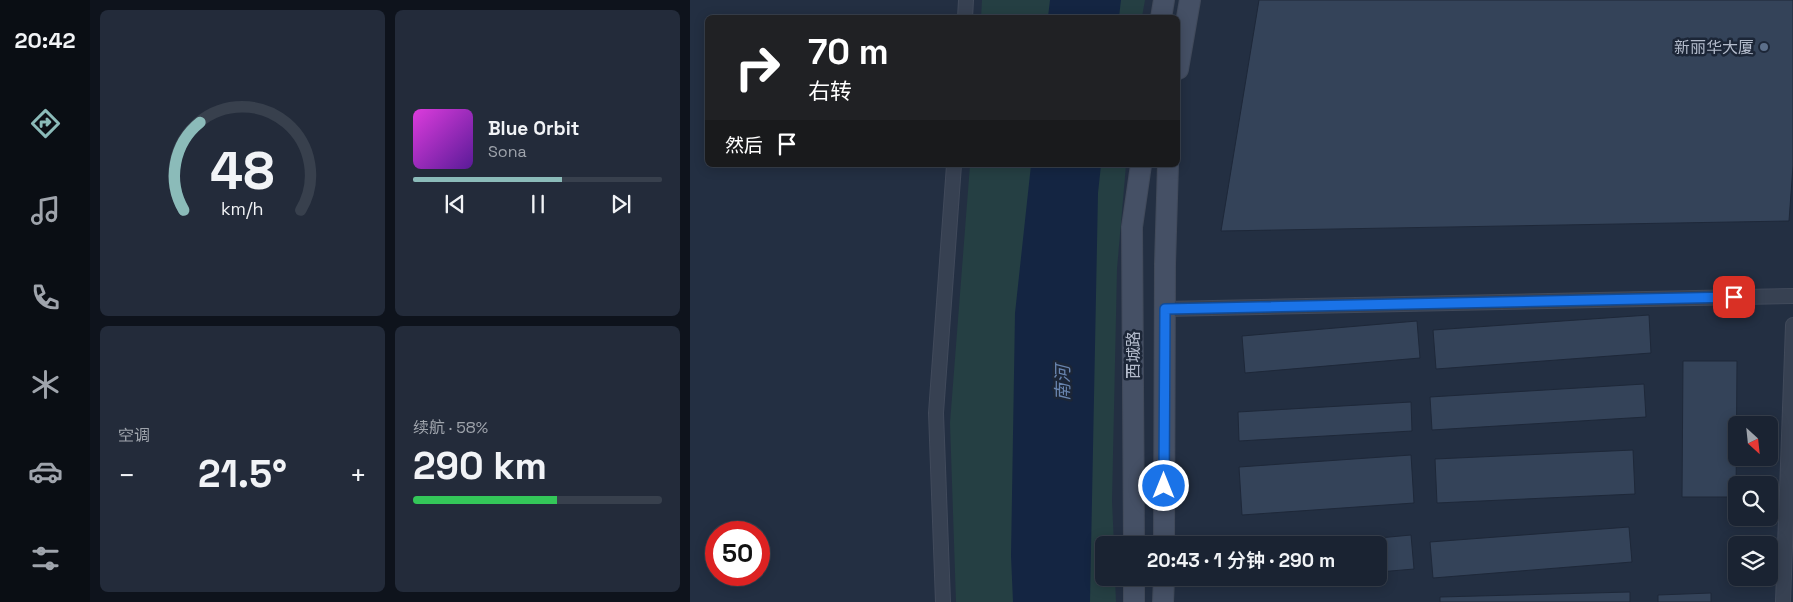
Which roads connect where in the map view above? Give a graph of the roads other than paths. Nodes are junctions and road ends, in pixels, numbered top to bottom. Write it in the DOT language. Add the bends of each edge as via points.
graph roads {
  1 [pos="966,0"];
  2 [pos="1164,0"];
  3 [pos="1190,0"];
  4 [pos="965,15"];
  5 [pos="1162,15"];
  6 [pos="1180,58"];
  7 [pos="954,167"];
  8 [pos="1140,167"];
  9 [pos="1168,167"];
  10 [pos="1793,296"];
  11 [pos="1165,309"];
  12 [pos="1793,325"];
  13 [pos="1134,536"];
  14 [pos="1164,536"];
  15 [pos="1134,586"];
  16 [pos="1164,586"];
  17 [pos="943,602"];
  18 [pos="1134,602"];
  19 [pos="1164,602"];
  20 [pos="1783,602"];
  1 -- 4 [label="street"];
  2 -- 5 [label="main road"];
  3 -- 6 [label="main road"];
  7 -- 17 [label="street" via="936,413"];
  8 -- 13 [label="main road, 西城路" via="1132,227"];
  9 -- 11 [label="main road, 西城路"];
  10 -- 11 [label="street"];
  11 -- 14 [label="main road, 西城路"];
  12 -- 20 [label="street"];
  15 -- 18 [label="main road"];
  16 -- 19 [label="main road"];
}
